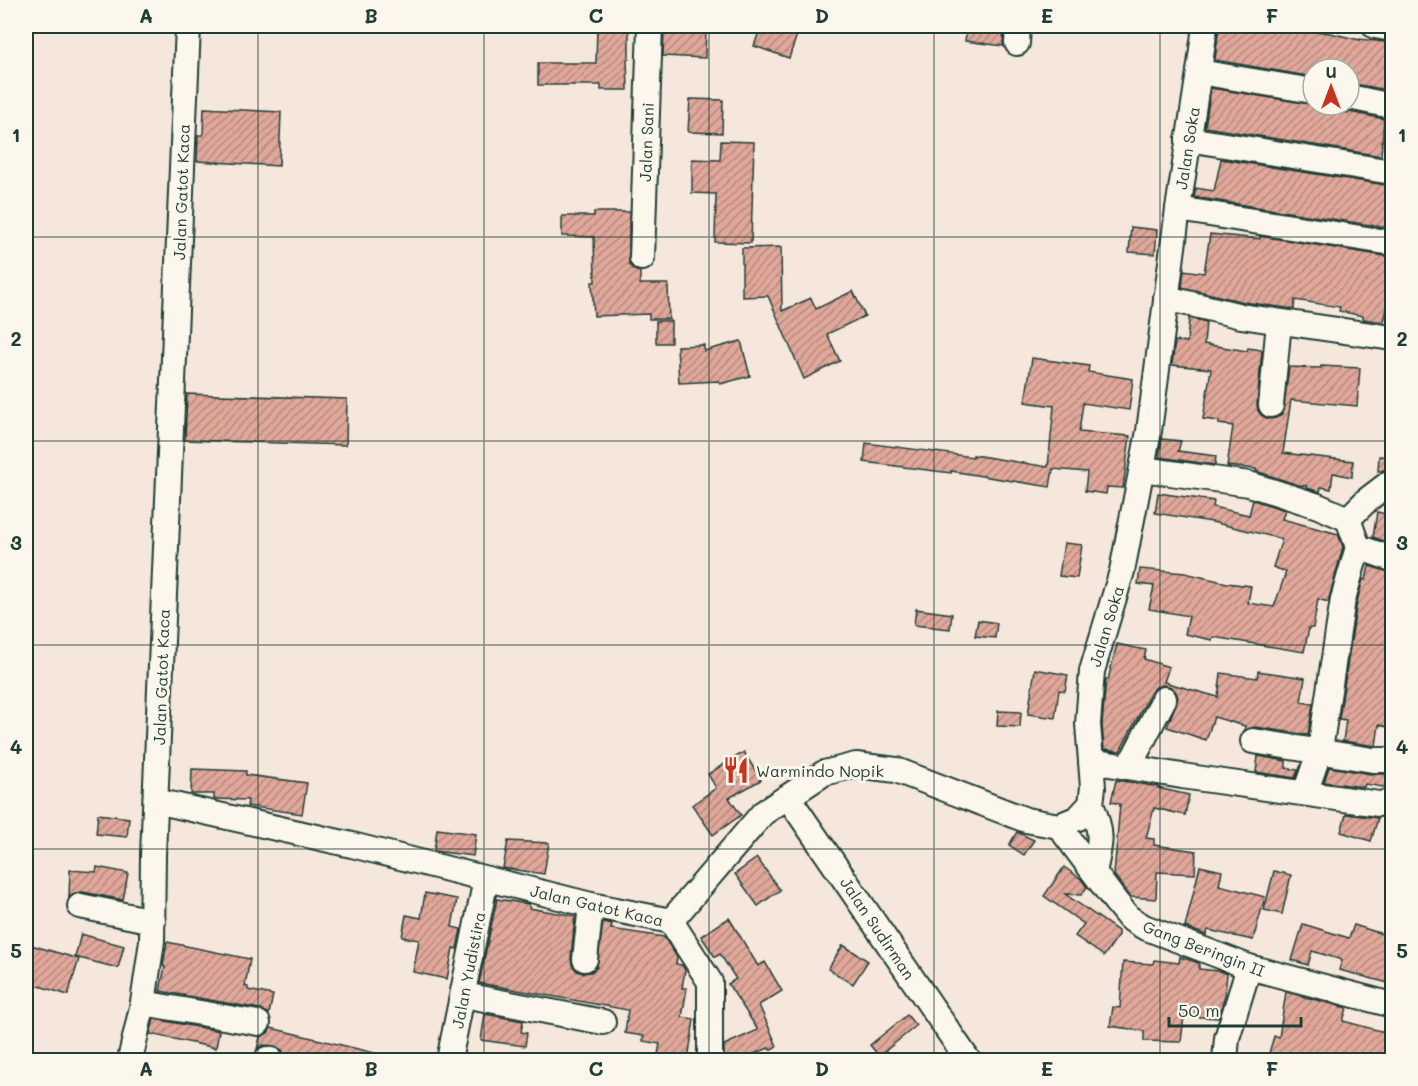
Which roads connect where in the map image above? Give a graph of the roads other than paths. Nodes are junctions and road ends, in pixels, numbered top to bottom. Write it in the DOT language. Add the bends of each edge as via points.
graph roads {
  1 [pos="188,26"];
  2 [pos="650,26"];
  3 [pos="1205,26"];
  4 [pos="1375,26"];
  5 [pos="1392,29"];
  6 [pos="1200,72"];
  7 [pos="1301,89"];
  8 [pos="1361,100"];
  9 [pos="1392,106"];
  10 [pos="1188,139"];
  11 [pos="1392,172"];
  12 [pos="1178,209"];
  13 [pos="1392,243"];
  14 [pos="642,258"];
  15 [pos="1166,298"];
  16 [pos="1279,323"];
  17 [pos="1392,338"];
  18 [pos="1271,405"];
  19 [pos="1142,469"];
  20 [pos="1392,481"];
  21 [pos="1348,519"];
  22 [pos="1358,547"];
  23 [pos="1392,559"];
  24 [pos="1164,699"];
  25 [pos="1253,741"];
  26 [pos="1320,750"];
  27 [pos="1392,760"];
  28 [pos="1091,761"];
  29 [pos="1126,767"];
  30 [pos="1305,793"];
  31 [pos="788,796"];
  32 [pos="156,801"];
  33 [pos="1392,802"];
  34 [pos="1091,804"];
  35 [pos="1059,826"];
  36 [pos="1095,872"];
  37 [pos="486,879"];
  38 [pos="591,905"];
  39 [pos="80,906"];
  40 [pos="153,921"];
  41 [pos="671,921"];
  42 [pos="585,959"];
  43 [pos="1249,967"];
  44 [pos="464,995"];
  45 [pos="143,1003"];
  46 [pos="1392,1005"];
  47 [pos="603,1022"];
  48 [pos="258,1023"];
  49 [pos="130,1060"];
  50 [pos="449,1060"];
  51 [pos="710,1060"];
  52 [pos="968,1060"];
  53 [pos="1225,1060"];
  1 -- 32 [label="street, Jalan Gatot Kaca"];
  2 -- 14 [label="street, Jalan Sani"];
  3 -- 6 [label="street, Jalan Soka"];
  4 -- 5 [label="street"];
  6 -- 7 [label="street"];
  6 -- 10 [label="street, Jalan Soka"];
  8 -- 9 [label="street"];
  10 -- 11 [label="street"];
  10 -- 12 [label="street, Jalan Soka"];
  12 -- 13 [label="street"];
  12 -- 15 [label="street, Jalan Soka"];
  15 -- 16 [label="street"];
  15 -- 19 [label="street, Jalan Soka"];
  16 -- 17 [label="street"];
  16 -- 18 [label="street"];
  19 -- 21 [label="street" via="1249,484"];
  19 -- 28 [label="street, Jalan Soka" via="1122,571 1092,671 1088,724"];
  20 -- 21 [label="street"];
  21 -- 22 [label="street"];
  22 -- 23 [label="street"];
  22 -- 26 [label="street" via="1344,599"];
  24 -- 29 [label="street"];
  25 -- 26 [label="street"];
  26 -- 27 [label="street"];
  26 -- 30 [label="street"];
  28 -- 29 [label="street"];
  28 -- 34 [label="street, Jalan Soka"];
  29 -- 30 [label="street"];
  30 -- 33 [label="street" via="1379,804"];
  31 -- 35 [label="street" via="824,773 856,765 896,770 1026,820"];
  31 -- 41 [label="street" via="763,813"];
  31 -- 52 [label="street, Jalan Sudirman"];
  32 -- 37 [label="street, Jalan Gatot Kaca"];
  32 -- 40 [label="street"];
  34 -- 35 [label="street" via="1078,818"];
  34 -- 36 [label="street" via="1100,826"];
  35 -- 36 [label="street, Gang Beringin II"];
  36 -- 43 [label="street, Gang Beringin II" via="1128,918"];
  37 -- 38 [label="street, Jalan Gatot Kaca"];
  37 -- 44 [label="street, Jalan Yudistira"];
  38 -- 41 [label="street, Jalan Gatot Kaca"];
  38 -- 42 [label="street"];
  39 -- 40 [label="street"];
  40 -- 45 [label="street"];
  41 -- 51 [label="street" via="710,982"];
  43 -- 46 [label="street, Gang Beringin II"];
  43 -- 53 [label="street" via="1227,1038"];
  44 -- 47 [label="street"];
  44 -- 50 [label="street, Jalan Yudistira"];
  45 -- 48 [label="street"];
  45 -- 49 [label="street"];
}
